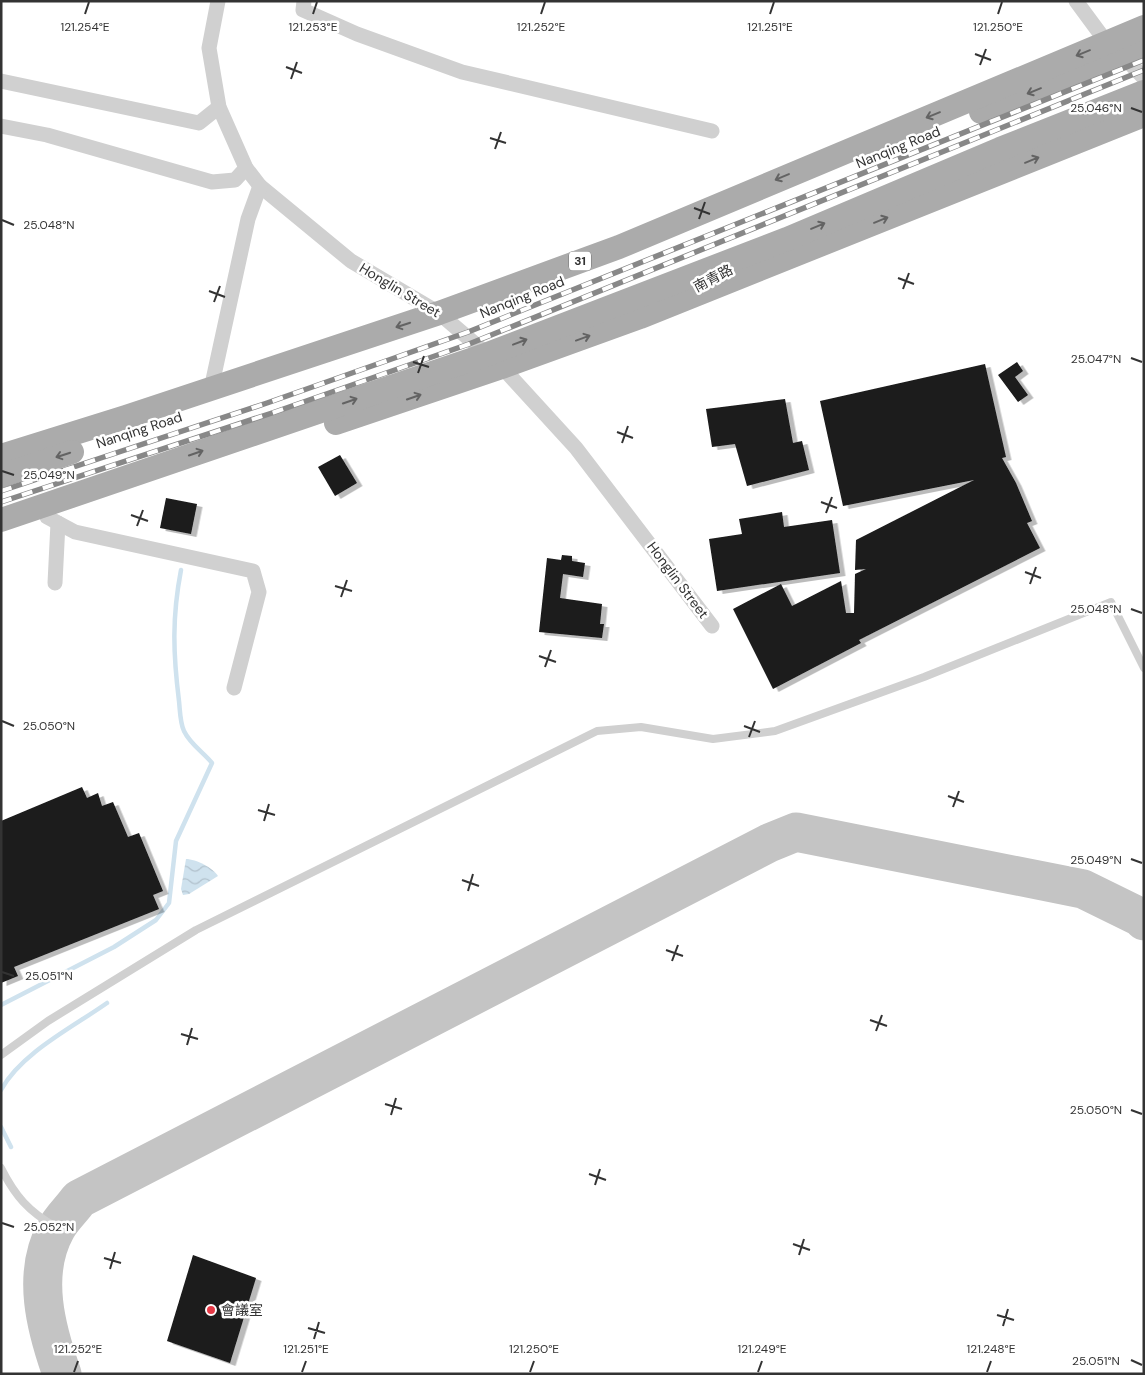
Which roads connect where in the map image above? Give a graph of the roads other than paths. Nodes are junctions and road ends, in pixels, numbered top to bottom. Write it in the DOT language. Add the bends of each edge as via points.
graph roads {
  1 [pos="218,1"];
  2 [pos="304,1"];
  3 [pos="1076,1"];
  4 [pos="1144,27"];
  5 [pos="1144,45"];
  6 [pos="1114,49"];
  7 [pos="1144,78"];
  8 [pos="1,81"];
  9 [pos="1144,92"];
  10 [pos="219,107"];
  11 [pos="1144,115"];
  12 [pos="1,126"];
  13 [pos="712,130"];
  14 [pos="246,168"];
  15 [pos="260,186"];
  16 [pos="772,198"];
  17 [pos="787,239"];
  18 [pos="619,246"];
  19 [pos="640,317"];
  20 [pos="446,319"];
  21 [pos="495,360"];
  22 [pos="211,389"];
  23 [pos="1,456"];
  24 [pos="1,476"];
  25 [pos="1,520"];
  26 [pos="52,520"];
  27 [pos="1,532"];
  28 [pos="55,583"];
  29 [pos="712,626"];
  30 [pos="1144,668"];
  31 [pos="234,688"];
  32 [pos="1,1055"];
  33 [pos="1,1168"];
  34 [pos="56,1227"];
  1 -- 10 [label="street, Honglin Street" via="209,48"];
  2 -- 13 [label="street" via="303,10 333,24 462,72"];
  3 -- 6 [label="street"];
  4 -- 6 [label="main road, 31"];
  5 -- 6 [label="main road, Nanqing Road / 31"];
  6 -- 7 [label="street"];
  6 -- 16 [label="main road, Nanqing Road / 31, one-way"];
  6 -- 18 [label="main road, 31, one-way"];
  8 -- 10 [label="street" via="199,123"];
  17 -- 9 [label="main road, one-way"];
  10 -- 14 [label="street, Honglin Street"];
  19 -- 11 [label="main road, one-way"];
  12 -- 14 [label="street" via="47,135 212,182 235,180"];
  14 -- 15 [label="street, Honglin Street"];
  15 -- 20 [label="street, Honglin Street" via="351,261"];
  15 -- 22 [label="street" via="248,219"];
  16 -- 18 [label="main road"];
  16 -- 20 [label="main road, Nanqing Road / 31"];
  17 -- 19 [label="main road, 南青路"];
  21 -- 17 [label="main road, one-way"];
  18 -- 20 [label="main road, 31"];
  21 -- 19 [label="main road, one-way"];
  20 -- 21 [label="street, Honglin Street"];
  20 -- 22 [label="main road, 31, one-way"];
  20 -- 24 [label="main road, Nanqing Road / 31, one-way"];
  25 -- 21 [label="main road, one-way"];
  26 -- 21 [label="main road, one-way"];
  21 -- 29 [label="street, Honglin Street" via="576,448"];
  22 -- 23 [label="main road, 31"];
  26 -- 27 [label="main road"];
  26 -- 28 [label="street"];
  26 -- 31 [label="street" via="75,532 253,571 259,592"];
  30 -- 32 [label="lane" via="1111,602 924,677 775,731 713,739 642,727 597,731 196,930 48,1021"];
  33 -- 34 [label="lane" via="14,1192 38,1217"];
}
